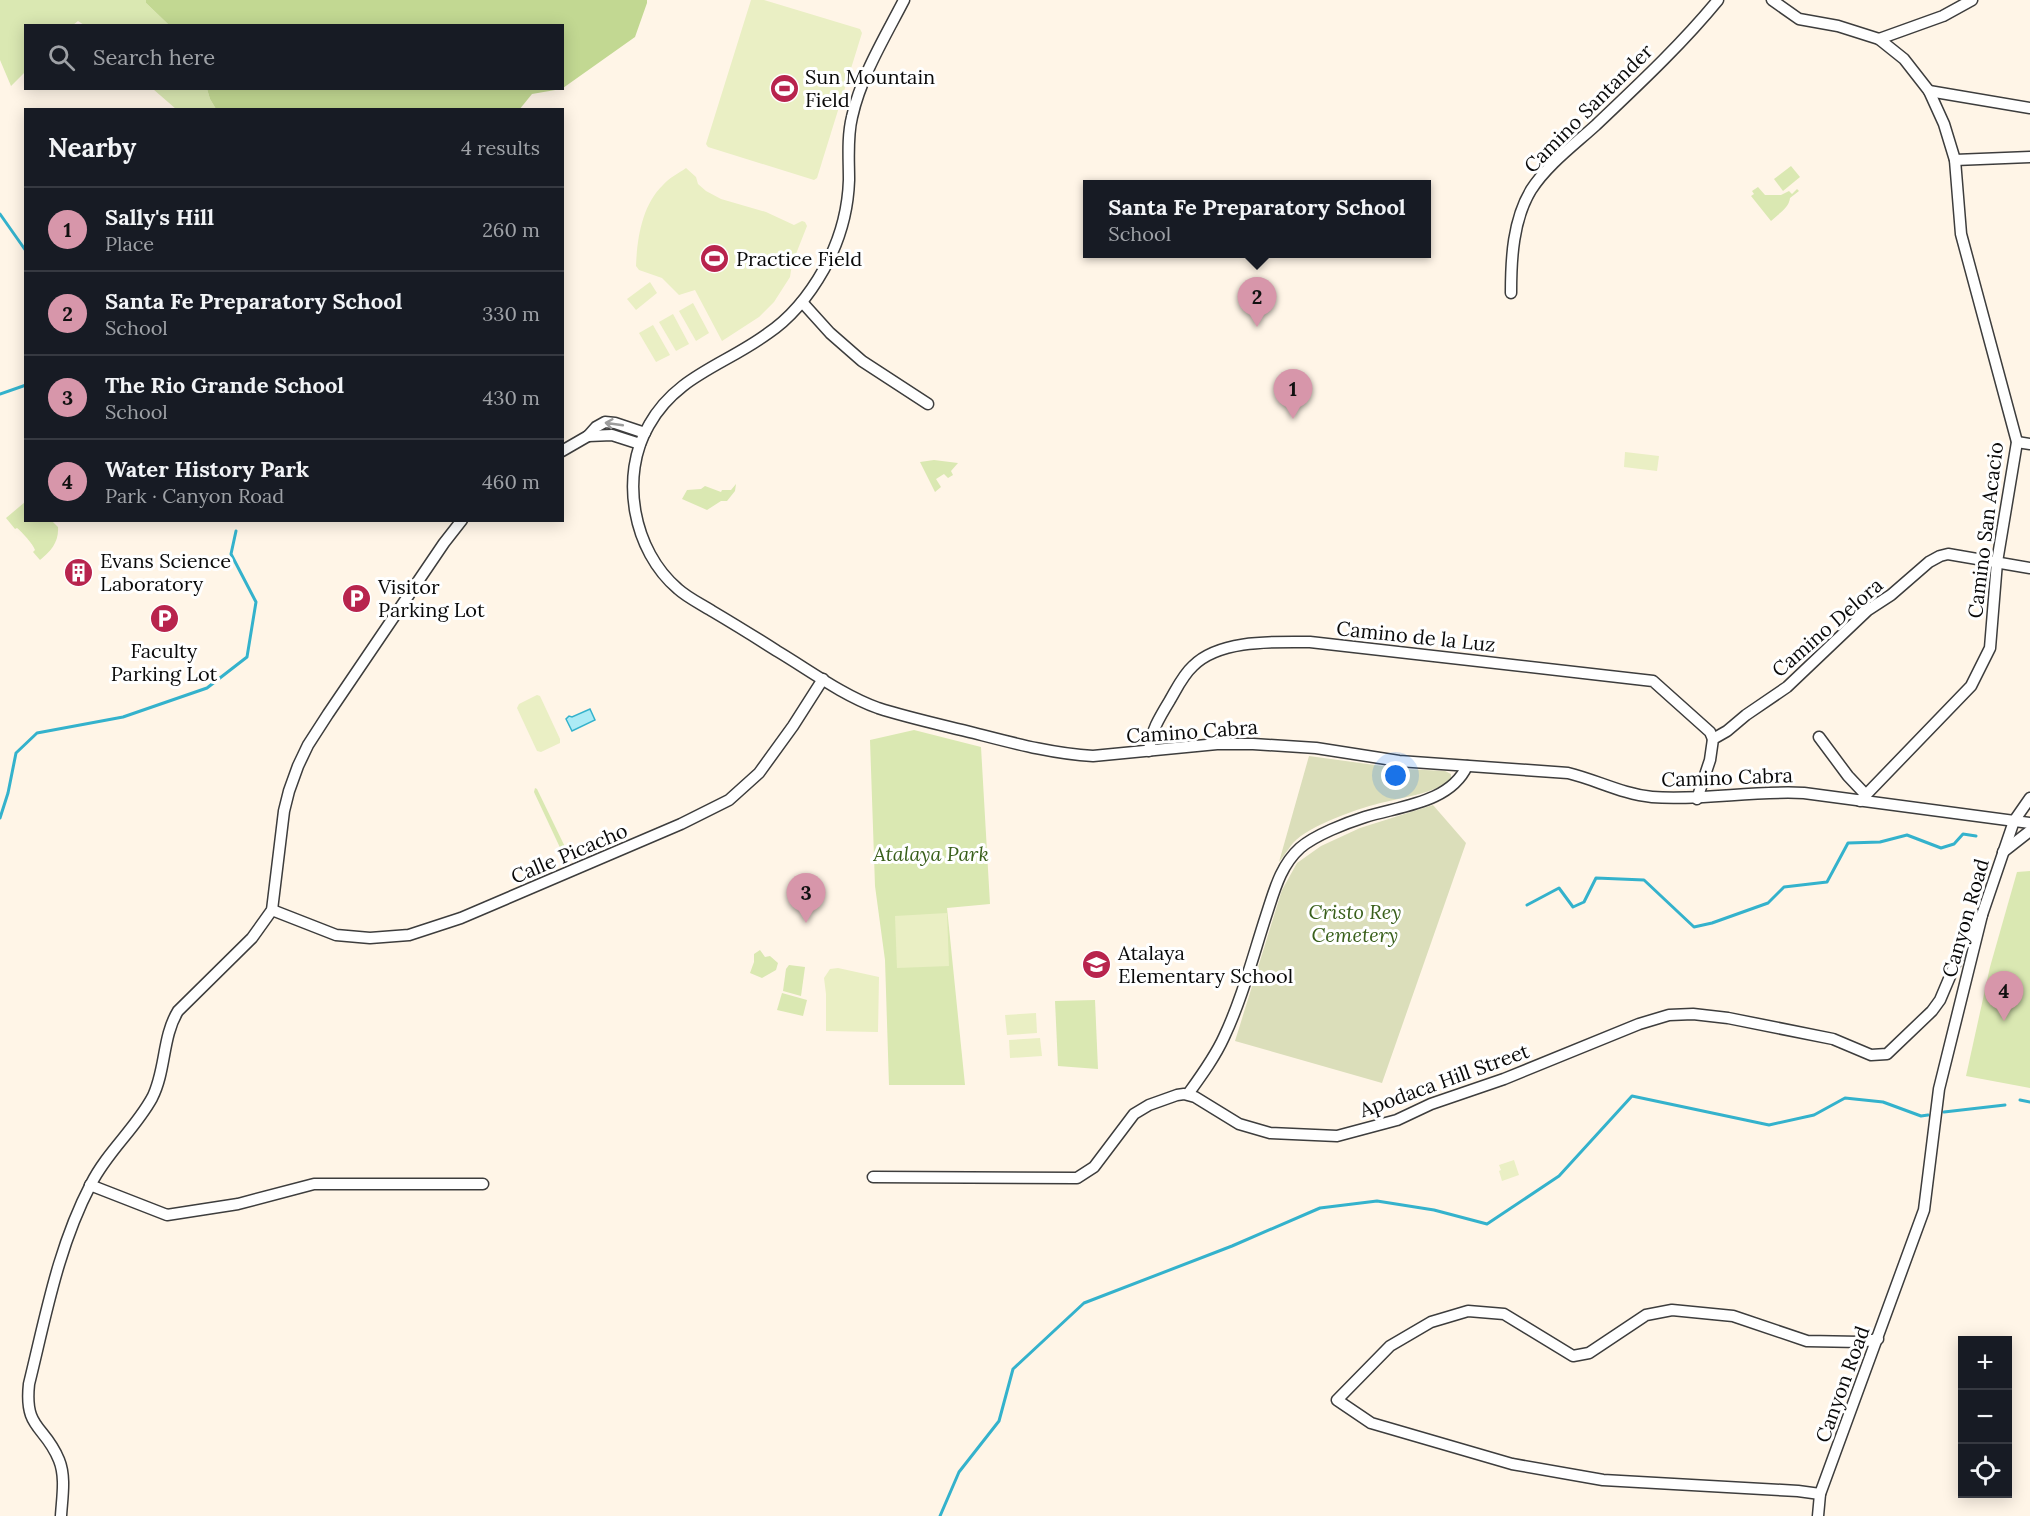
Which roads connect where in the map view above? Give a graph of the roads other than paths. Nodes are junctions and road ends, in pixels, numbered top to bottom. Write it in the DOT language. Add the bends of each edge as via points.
graph roads {
  1 [pos="904,0"];
  2 [pos="1718,0"];
  3 [pos="1772,0"];
  4 [pos="1972,0"];
  5 [pos="1879,39"];
  6 [pos="1929,91"];
  7 [pos="2030,108"];
  8 [pos="2030,157"];
  9 [pos="1955,160"];
  10 [pos="1511,292"];
  11 [pos="802,302"];
  12 [pos="928,404"];
  13 [pos="643,438"];
  14 [pos="2017,442"];
  15 [pos="2030,444"];
  16 [pos="564,450"];
  17 [pos="460,522"];
  18 [pos="1997,562"];
  19 [pos="2030,568"];
  20 [pos="823,679"];
  21 [pos="1819,737"];
  22 [pos="1713,739"];
  23 [pos="1149,751"];
  24 [pos="1467,766"];
  25 [pos="1862,797"];
  26 [pos="2030,798"];
  27 [pos="1697,799"];
  28 [pos="2014,821"];
  29 [pos="2030,823"];
  30 [pos="2030,831"];
  31 [pos="2003,852"];
  32 [pos="272,910"];
  33 [pos="1982,915"];
  34 [pos="1188,1094"];
  35 [pos="873,1178"];
  36 [pos="483,1184"];
  37 [pos="90,1185"];
  38 [pos="1878,1339"];
  39 [pos="1820,1494"];
  40 [pos="61,1516"];
  41 [pos="1818,1516"];
  1 -- 11 [label="street" via="868,72 852,117 846,207 837,240 823,271"];
  2 -- 10 [label="street, Camino Santander" via="1532,189 1519,219"];
  3 -- 5 [label="street, Camino San Acacio" via="1799,20 1838,26"];
  4 -- 5 [label="street" via="1943,16"];
  5 -- 6 [label="street, Camino San Acacio" via="1904,59"];
  6 -- 7 [label="street"];
  6 -- 9 [label="street, Camino San Acacio"];
  8 -- 9 [label="street"];
  9 -- 14 [label="street, Camino San Acacio" via="1961,234"];
  11 -- 12 [label="street" via="862,361"];
  11 -- 13 [label="street" via="769,333 680,387 661,406"];
  13 -- 16 [label="street" via="605,422"];
  13 -- 20 [label="street, Camino Cabra" via="633,500 641,534 655,562 678,589"];
  14 -- 15 [label="street"];
  14 -- 18 [label="street, Camino San Acacio"];
  17 -- 32 [label="street" via="308,745 289,791"];
  18 -- 19 [label="street, Camino Delora"];
  18 -- 22 [label="street, Camino Delora" via="1948,554 1935,558 1868,610 1787,687"];
  18 -- 25 [label="street, Camino San Acacio" via="1990,648 1971,686"];
  20 -- 23 [label="street, Camino Cabra" via="879,708 1052,751 1093,756"];
  20 -- 32 [label="street, Calle Picacho" via="759,773 729,800 472,914 409,935 370,938 336,935"];
  21 -- 25 [label="street"];
  22 -- 23 [label="street, Camino de la Luz" via="1653,681 1285,642 1246,644 1213,652 1195,664 1154,726"];
  22 -- 27 [label="street"];
  23 -- 24 [label="street, Camino Cabra" via="1253,744"];
  24 -- 27 [label="street, Camino Cabra" via="1568,773 1630,794"];
  24 -- 34 [label="street" via="1454,785 1431,798 1364,817 1314,839 1289,860 1276,884 1224,1037"];
  25 -- 27 [label="street, Camino Cabra" via="1773,792"];
  25 -- 28 [label="street, Camino Cabra"];
  26 -- 28 [label="street, Canyon Road"];
  28 -- 29 [label="street"];
  28 -- 31 [label="street, Canyon Road"];
  30 -- 31 [label="street"];
  31 -- 33 [label="street, Canyon Road"];
  32 -- 37 [label="street" via="252,938 178,1011 152,1098"];
  33 -- 34 [label="street, Apodaca Hill Street" via="1965,941 1945,992 1932,1011 1887,1054 1879,1056 1833,1039 1728,1018 1678,1014 1655,1018 1397,1120 1337,1136 1255,1130"];
  33 -- 38 [label="street, Canyon Road" via="1939,1089 1924,1210"];
  34 -- 35 [label="street" via="1149,1105 1134,1114 1094,1167 1077,1178"];
  36 -- 37 [label="street" via="314,1184 238,1204 167,1215"];
  37 -- 40 [label="street" via="56,1269 27,1398 34,1424 60,1461"];
  38 -- 39 [label="street, Canyon Road"];
  38 -- 39 [label="street" via="1807,1341 1733,1316 1672,1310 1646,1315 1589,1353 1573,1356 1504,1314 1468,1311 1431,1322 1390,1346 1338,1400 1371,1423 1512,1464 1603,1480"];
  39 -- 41 [label="street, Canyon Road"];
}
